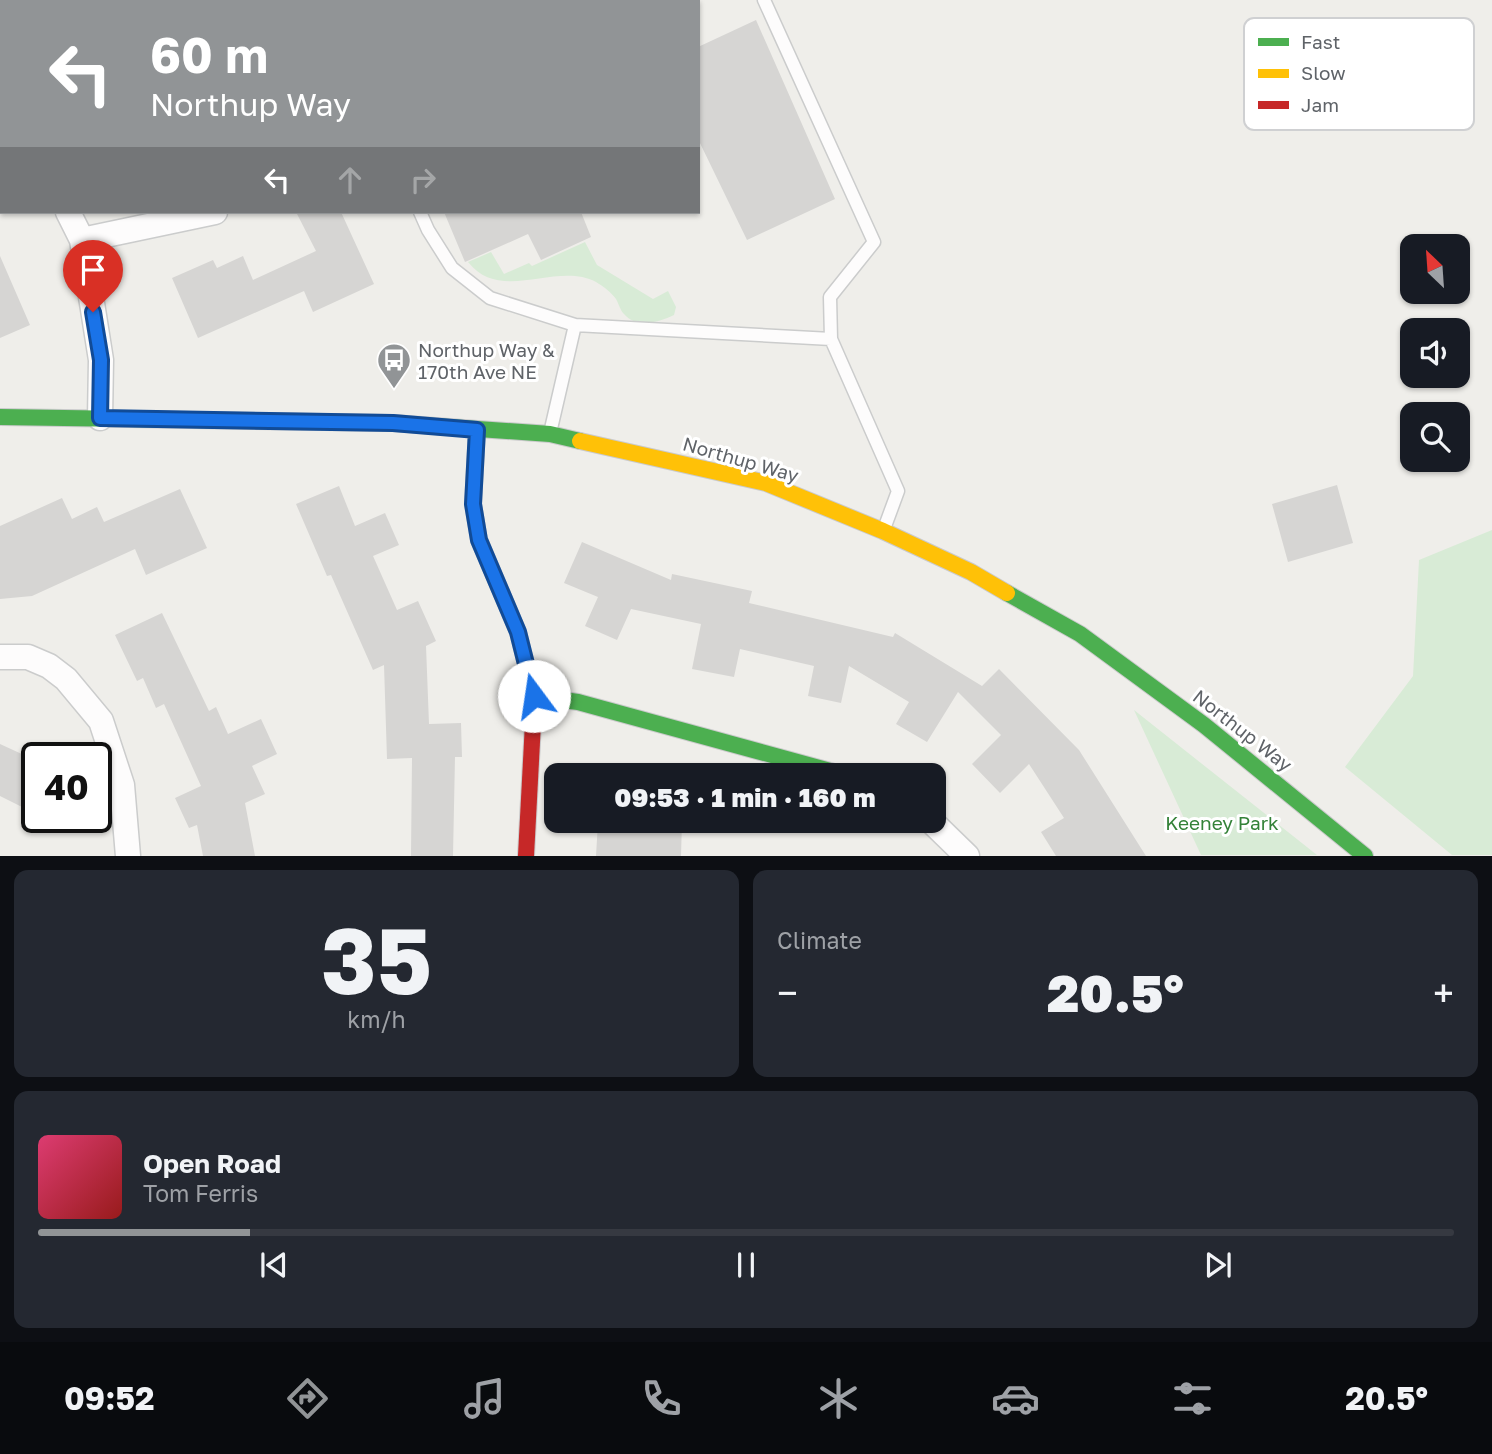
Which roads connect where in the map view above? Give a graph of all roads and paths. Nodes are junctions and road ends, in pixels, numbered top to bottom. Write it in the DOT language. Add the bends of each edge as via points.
graph roads {
  1 [pos="764,0"];
  2 [pos="69,214"];
  3 [pos="206,214"];
  4 [pos="421,214"];
  5 [pos="82,240"];
  6 [pos="575,325"];
  7 [pos="831,339"];
  8 [pos="0,417"];
  9 [pos="100,418"];
  10 [pos="477,430"];
  11 [pos="550,433"];
  12 [pos="883,531"];
  13 [pos="0,657"];
  14 [pos="534,696"];
  15 [pos="801,763"];
  16 [pos="943,833"];
  17 [pos="128,856"];
  18 [pos="526,856"];
  19 [pos="967,856"];
  20 [pos="1366,856"];
  1 -- 7 [label="lane" via="874,242 830,297"];
  2 -- 5 [label="street"];
  3 -- 5 [label="street"];
  4 -- 6 [label="lane" via="452,268 490,298"];
  5 -- 9 [label="street" via="101,360"];
  6 -- 7 [label="lane"];
  6 -- 11 [label="lane"];
  7 -- 12 [label="lane" via="898,491"];
  8 -- 9 [label="street, Northup Way"];
  9 -- 10 [label="street, Northup Way" via="382,423"];
  10 -- 11 [label="street, Northup Way"];
  10 -- 14 [label="street" via="473,504 479,540 518,632"];
  11 -- 12 [label="street, Northup Way" via="766,484"];
  12 -- 20 [label="street, Northup Way" via="971,572 1080,634 1204,725"];
  13 -- 17 [label="street" via="28,657 49,666 101,721 122,785"];
  14 -- 15 [label="street" via="578,702"];
  14 -- 18 [label="street"];
  16 -- 19 [label="street"];
}
